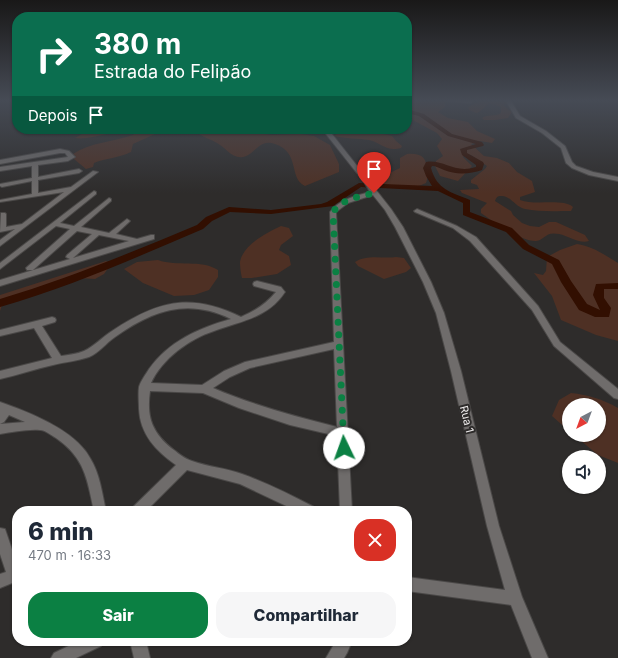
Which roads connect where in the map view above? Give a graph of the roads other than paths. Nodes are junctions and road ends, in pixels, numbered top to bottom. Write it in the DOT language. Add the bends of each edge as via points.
graph roads {
  1 [pos="543,132"];
  2 [pos="329,134"];
  3 [pos="0,162"];
  4 [pos="35,164"];
  5 [pos="0,169"];
  6 [pos="79,171"];
  7 [pos="95,172"];
  8 [pos="36,179"];
  9 [pos="618,179"];
  10 [pos="2,185"];
  11 [pos="74,188"];
  12 [pos="373,192"];
  13 [pos="94,193"];
  14 [pos="35,195"];
  15 [pos="109,200"];
  16 [pos="2,201"];
  17 [pos="417,211"];
  18 [pos="3,214"];
  19 [pos="127,221"];
  20 [pos="54,224"];
  21 [pos="25,225"];
  22 [pos="76,227"];
  23 [pos="1,230"];
  24 [pos="98,232"];
  25 [pos="111,235"];
  26 [pos="151,237"];
  27 [pos="138,241"];
  28 [pos="0,244"];
  29 [pos="70,257"];
  30 [pos="0,267"];
  31 [pos="30,268"];
  32 [pos="0,283"];
  33 [pos="257,284"];
  34 [pos="52,320"];
  35 [pos="240,320"];
  36 [pos="36,324"];
  37 [pos="0,332"];
  38 [pos="338,345"];
  39 [pos="58,360"];
  40 [pos="3,374"];
  41 [pos="144,387"];
  42 [pos="204,389"];
  43 [pos="618,395"];
  44 [pos="4,408"];
  45 [pos="0,419"];
  46 [pos="41,425"];
  47 [pos="0,429"];
  48 [pos="343,433"];
  49 [pos="185,464"];
  50 [pos="99,506"];
  51 [pos="142,506"];
  52 [pos="299,506"];
  53 [pos="346,506"];
  54 [pos="0,534"];
  55 [pos="12,564"];
  56 [pos="12,576"];
  57 [pos="0,580"];
  58 [pos="412,585"];
  59 [pos="515,598"];
  60 [pos="85,646"];
  61 [pos="139,646"];
  62 [pos="343,646"];
  63 [pos="58,658"];
  64 [pos="142,658"];
  65 [pos="334,658"];
  66 [pos="540,658"];
  1 -- 9 [label="street" via="563,147 569,163 574,167 590,174"];
  2 -- 12 [label="street, Rua 1"];
  3 -- 4 [label="street" via="60,151 67,152 72,157"];
  4 -- 5 [label="street"];
  4 -- 8 [label="street"];
  6 -- 8 [label="street"];
  7 -- 11 [label="street"];
  8 -- 10 [label="street"];
  8 -- 14 [label="street"];
  11 -- 14 [label="street"];
  11 -- 21 [label="street"];
  12 -- 38 [label="street" via="350,199 338,205 333,212"];
  12 -- 59 [label="street, Rua 1" via="399,227 440,313 493,526"];
  13 -- 20 [label="street"];
  14 -- 16 [label="street"];
  15 -- 22 [label="street"];
  17 -- 43 [label="street" via="473,239 535,308 557,344"];
  18 -- 23 [label="street"];
  19 -- 25 [label="street"];
  20 -- 22 [label="street"];
  20 -- 30 [label="street"];
  21 -- 23 [label="street"];
  21 -- 28 [label="street"];
  22 -- 24 [label="street"];
  22 -- 31 [label="street"];
  24 -- 25 [label="street"];
  24 -- 29 [label="street"];
  25 -- 27 [label="street"];
  26 -- 27 [label="street"];
  27 -- 32 [label="street"];
  33 -- 35 [label="street" via="281,292 269,306 255,315"];
  34 -- 36 [label="street"];
  35 -- 39 [label="street" via="206,305 180,304 162,307 124,326 86,354"];
  35 -- 41 [label="street" via="199,333 186,340 167,355 153,371"];
  36 -- 37 [label="street"];
  36 -- 39 [label="street"];
  38 -- 42 [label="street" via="248,365 227,374"];
  38 -- 48 [label="street"];
  39 -- 40 [label="street"];
  41 -- 42 [label="street"];
  41 -- 49 [label="street" via="143,411 148,432 159,445"];
  42 -- 48 [label="street" via="246,407"];
  44 -- 45 [label="street"];
  44 -- 46 [label="street"];
  46 -- 47 [label="street"];
  46 -- 50 [label="street" via="68,440 83,456 93,477"];
  48 -- 53 [label="street"];
  49 -- 51 [label="street"];
  49 -- 52 [label="street" via="240,478"];
  54 -- 55 [label="street"];
  56 -- 57 [label="street"];
  58 -- 59 [label="street"];
  59 -- 66 [label="street, Rua 1"];
  60 -- 63 [label="street"];
  61 -- 64 [label="street"];
  62 -- 65 [label="street"];
}
